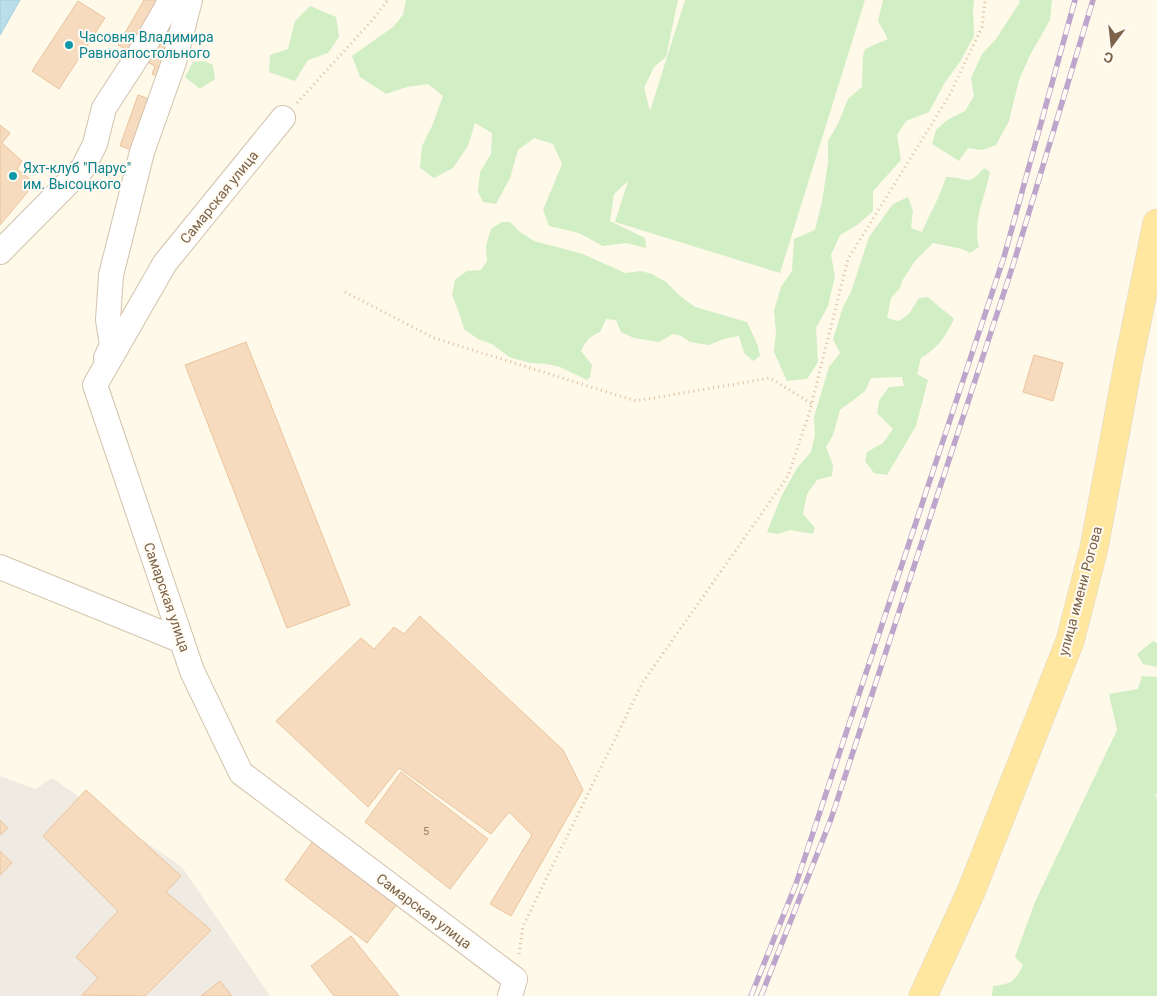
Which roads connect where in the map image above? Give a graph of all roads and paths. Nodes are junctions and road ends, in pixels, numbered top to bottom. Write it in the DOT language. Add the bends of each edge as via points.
graph roads {
  1 [pos="169,0"];
  2 [pos="190,0"];
  3 [pos="388,0"];
  4 [pos="985,0"];
  5 [pos="283,118"];
  6 [pos="1157,223"];
  7 [pos="0,252"];
  8 [pos="345,292"];
  9 [pos="1149,306"];
  10 [pos="95,385"];
  11 [pos="812,404"];
  12 [pos="0,560"];
  13 [pos="0,567"];
  14 [pos="35,580"];
  15 [pos="182,641"];
  16 [pos="513,988"];
  17 [pos="923,996"];
  1 -- 7 [label="street" via="145,45 104,108 95,144 83,168"];
  2 -- 10 [label="street" via="174,62 142,152 110,275 108,320 112,345"];
  3 -- 5 [label="path"];
  4 -- 11 [label="path" via="982,27 950,96 848,259"];
  5 -- 10 [label="street, Самарская улица" via="165,263"];
  6 -- 9 [label="main road, улица имени Рогова"];
  8 -- 11 [label="path" via="434,338 636,401 770,378"];
  9 -- 17 [label="main road, улица имени Рогова" via="1128,365 1094,548 1070,641 970,894"];
  10 -- 15 [label="street, Самарская улица"];
  11 -- 16 [label="path" via="788,476 643,682 523,926"];
  12 -- 14 [label="street"];
  13 -- 14 [label="street"];
  14 -- 15 [label="street"];
  15 -- 16 [label="street, Самарская улица" via="192,671 241,773"];
}
